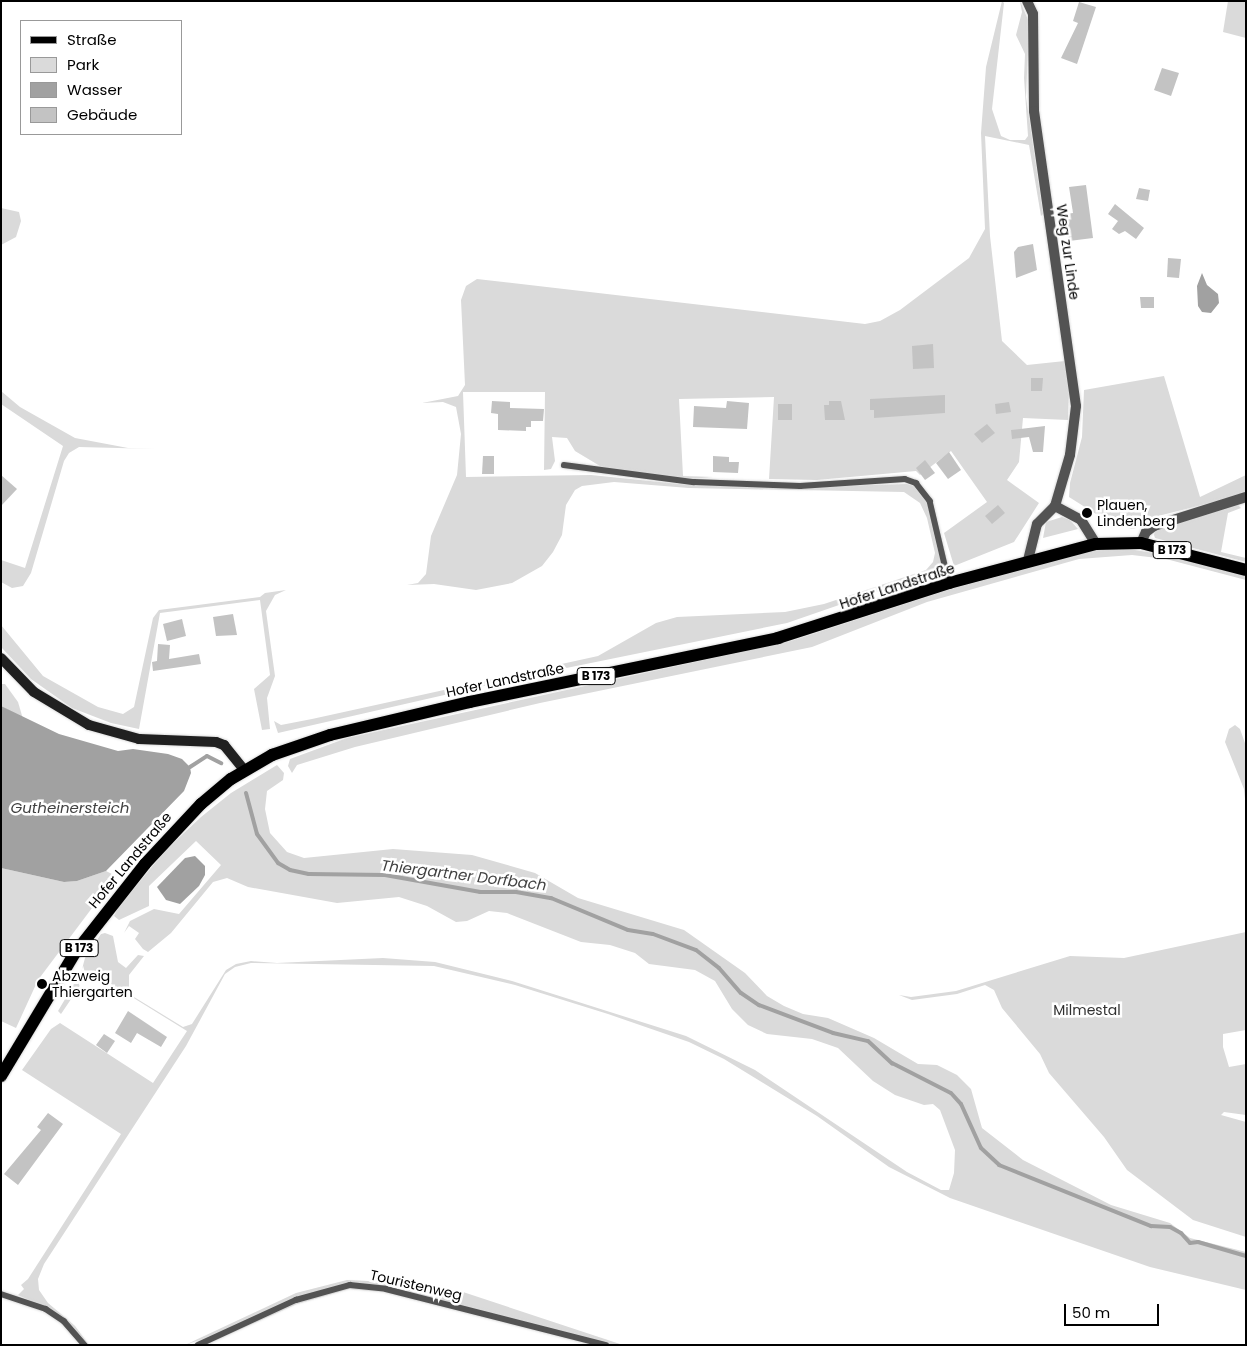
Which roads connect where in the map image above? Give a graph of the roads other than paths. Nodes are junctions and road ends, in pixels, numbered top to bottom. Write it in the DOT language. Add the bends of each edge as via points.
graph roads {
  1 [pos="1027,1"];
  2 [pos="564,466"];
  3 [pos="1246,497"];
  4 [pos="1055,506"];
  5 [pos="1141,543"];
  6 [pos="1096,544"];
  7 [pos="1028,560"];
  8 [pos="1246,570"];
  9 [pos="949,584"];
  10 [pos="1,658"];
  11 [pos="244,770"];
  12 [pos="5,1065"];
  13 [pos="1,1076"];
  14 [pos="1,1294"];
  15 [pos="85,1345"];
  16 [pos="198,1345"];
  17 [pos="606,1345"];
  1 -- 4 [label="street, Weg zur Linde" via="1033,14 1034,111 1076,406 1070,455"];
  2 -- 9 [label="lane" via="694,482 800,486 906,479 916,483 930,501"];
  3 -- 5 [label="street" via="1154,526 1146,532"];
  4 -- 6 [label="street" via="1080,520"];
  4 -- 7 [label="street, Weg zur Linde" via="1037,524"];
  5 -- 6 [label="main road, Hofer Landstraße / B 173"];
  5 -- 8 [label="main road, Hofer Landstraße / B 173"];
  6 -- 7 [label="main road, Hofer Landstraße / B 173"];
  7 -- 9 [label="main road, Hofer Landstraße / B 173"];
  9 -- 11 [label="main road, Hofer Landstraße / B 173" via="778,638 470,702 330,735"];
  10 -- 11 [label="street" via="34,692 89,725 139,739 216,742 224,746"];
  11 -- 12 [label="main road, Hofer Landstraße / B 173" via="179,825 99,920"];
  12 -- 13 [label="main road, Hofer Landstraße / B 173"];
  14 -- 15 [label="lane" via="46,1309 64,1321"];
  16 -- 17 [label="lane, Touristenweg" via="296,1300 350,1285 386,1289"];
}
